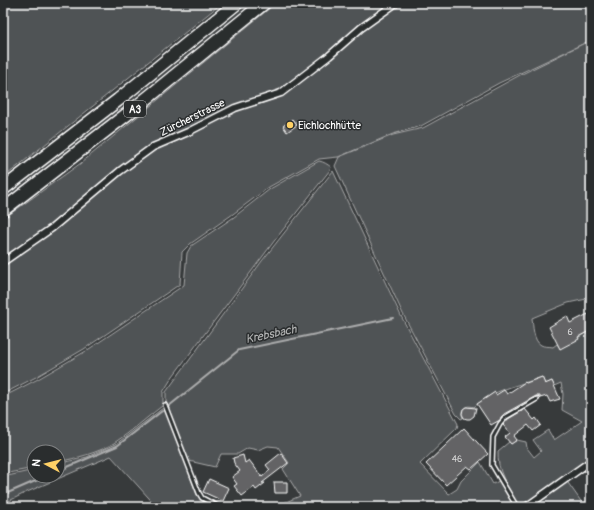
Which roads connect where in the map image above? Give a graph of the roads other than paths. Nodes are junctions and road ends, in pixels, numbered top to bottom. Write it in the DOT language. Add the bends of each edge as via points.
graph roads {
  1 [pos="237,3"];
  2 [pos="264,3"];
  3 [pos="396,3"];
  4 [pos="3,189"];
  5 [pos="3,210"];
  6 [pos="3,262"];
  7 [pos="537,398"];
  8 [pos="165,405"];
  9 [pos="591,461"];
  10 [pos="219,507"];
  11 [pos="517,507"];
  12 [pos="526,507"];
  1 -- 4 [label="highway, A3" via="112,105"];
  2 -- 5 [label="highway, A3" via="135,108"];
  3 -- 6 [label="street, Zürcherstrasse" via="281,93 235,108 153,147 52,228"];
  7 -- 11 [label="lane" via="506,418 497,427 493,437 492,465"];
  8 -- 10 [label="lane" via="199,493 202,498"];
  9 -- 12 [label="street"];
}
